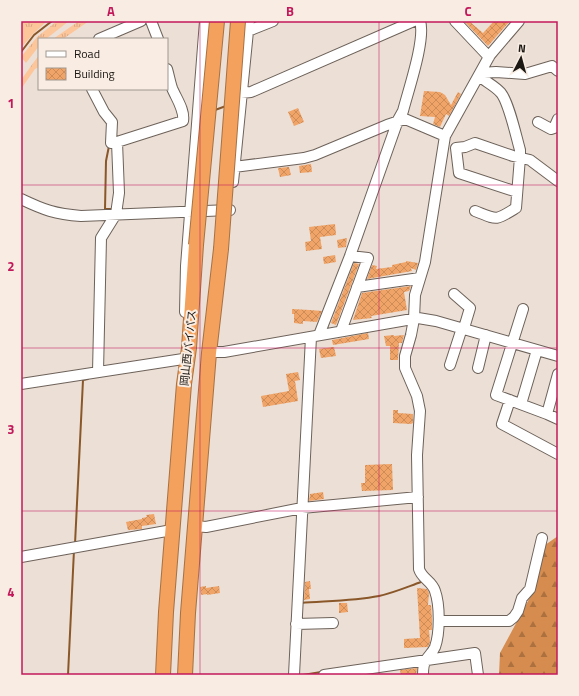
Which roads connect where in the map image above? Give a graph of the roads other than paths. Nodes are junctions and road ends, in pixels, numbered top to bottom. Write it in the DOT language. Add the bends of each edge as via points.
graph roads {
  1 [pos="141,21"];
  2 [pos="150,21"];
  3 [pos="205,21"];
  4 [pos="217,21"];
  5 [pos="273,21"];
  6 [pos="414,21"];
  7 [pos="455,21"];
  8 [pos="519,21"];
  9 [pos="245,24"];
  10 [pos="101,38"];
  11 [pos="158,38"];
  12 [pos="489,57"];
  13 [pos="558,71"];
  14 [pos="168,72"];
  15 [pos="480,75"];
  16 [pos="93,90"];
  17 [pos="241,93"];
  18 [pos="198,117"];
  19 [pos="184,118"];
  20 [pos="558,119"];
  21 [pos="398,120"];
  22 [pos="538,122"];
  23 [pos="445,136"];
  24 [pos="117,142"];
  25 [pos="520,157"];
  26 [pos="234,167"];
  27 [pos="558,182"];
  28 [pos="517,192"];
  29 [pos="21,199"];
  30 [pos="230,210"];
  31 [pos="190,211"];
  32 [pos="475,211"];
  33 [pos="116,214"];
  34 [pos="351,256"];
  35 [pos="420,278"];
  36 [pos="357,287"];
  37 [pos="454,294"];
  38 [pos="523,309"];
  39 [pos="414,319"];
  40 [pos="463,328"];
  41 [pos="341,331"];
  42 [pos="486,335"];
  43 [pos="310,337"];
  44 [pos="513,343"];
  45 [pos="537,350"];
  46 [pos="213,352"];
  47 [pos="558,356"];
  48 [pos="183,359"];
  49 [pos="450,365"];
  50 [pos="478,368"];
  51 [pos="98,372"];
  52 [pos="558,374"];
  53 [pos="21,384"];
  54 [pos="184,384"];
  55 [pos="206,399"];
  56 [pos="510,400"];
  57 [pos="521,404"];
  58 [pos="547,414"];
  59 [pos="558,419"];
  60 [pos="558,454"];
  61 [pos="418,497"];
  62 [pos="300,508"];
  63 [pos="195,526"];
  64 [pos="172,530"];
  65 [pos="542,538"];
  66 [pos="21,557"];
  67 [pos="439,621"];
  68 [pos="334,622"];
  69 [pos="296,624"];
  70 [pos="425,661"];
  71 [pos="163,675"];
  72 [pos="185,675"];
  73 [pos="294,675"];
  74 [pos="324,675"];
  75 [pos="423,675"];
  76 [pos="478,675"];
  1 -- 10 [label="street"];
  2 -- 11 [label="street"];
  3 -- 18 [label="street"];
  4 -- 54 [label="highway, 岡山西バイパス, bridge"];
  5 -- 9 [label="street"];
  6 -- 17 [label="street" via="251,92"];
  6 -- 21 [label="street" via="421,35"];
  7 -- 12 [label="street"];
  8 -- 12 [label="street"];
  9 -- 17 [label="street"];
  9 -- 55 [label="highway, 岡山西バイパス, bridge"];
  12 -- 15 [label="street"];
  13 -- 15 [label="street" via="552,66 524,74 496,72"];
  14 -- 19 [label="street"];
  15 -- 23 [label="street"];
  15 -- 25 [label="street" via="503,95"];
  16 -- 24 [label="street" via="112,122 111,143"];
  17 -- 26 [label="street"];
  18 -- 19 [label="street"];
  18 -- 31 [label="street"];
  19 -- 24 [label="street" via="183,121"];
  20 -- 22 [label="street" via="551,129"];
  21 -- 23 [label="street" via="405,119"];
  21 -- 26 [label="street" via="304,158"];
  21 -- 34 [label="street"];
  23 -- 35 [label="street" via="425,262"];
  24 -- 33 [label="street" via="119,193"];
  25 -- 27 [label="street" via="530,160"];
  25 -- 28 [label="street"];
  25 -- 28 [label="street" via="475,143 456,148 459,173"];
  26 -- 30 [label="street"];
  28 -- 32 [label="street" via="516,208 499,218"];
  29 -- 33 [label="street" via="60,214"];
  30 -- 31 [label="street"];
  30 -- 46 [label="street"];
  31 -- 33 [label="street"];
  31 -- 48 [label="street"];
  33 -- 51 [label="street" via="100,238"];
  34 -- 36 [label="street" via="368,258"];
  34 -- 43 [label="street"];
  35 -- 36 [label="street"];
  35 -- 39 [label="street" via="414,295"];
  36 -- 41 [label="street"];
  37 -- 40 [label="street" via="470,308"];
  38 -- 44 [label="street"];
  39 -- 40 [label="street" via="436,321"];
  39 -- 41 [label="street"];
  39 -- 61 [label="street" via="405,356 405,368 417,396 420,411"];
  40 -- 42 [label="street"];
  40 -- 49 [label="street"];
  41 -- 43 [label="street"];
  42 -- 44 [label="street"];
  42 -- 50 [label="street"];
  43 -- 46 [label="street"];
  43 -- 62 [label="street"];
  44 -- 45 [label="street"];
  44 -- 56 [label="street" via="496,395"];
  45 -- 47 [label="street"];
  45 -- 57 [label="street"];
  46 -- 55 [label="street"];
  48 -- 51 [label="street"];
  48 -- 54 [label="street"];
  51 -- 53 [label="street"];
  52 -- 58 [label="street"];
  54 -- 64 [label="highway, 岡山西バイパス"];
  55 -- 63 [label="highway, 岡山西バイパス"];
  56 -- 57 [label="street"];
  56 -- 60 [label="street" via="502,424"];
  57 -- 58 [label="street"];
  58 -- 59 [label="street"];
  61 -- 62 [label="street"];
  61 -- 67 [label="street" via="418,569 435,590"];
  62 -- 63 [label="street" via="206,527"];
  62 -- 69 [label="street"];
  63 -- 72 [label="highway, 岡山西バイパス"];
  64 -- 66 [label="street"];
  64 -- 71 [label="highway, 岡山西バイパス"];
  65 -- 67 [label="street" via="530,589 522,598 514,617 509,620"];
  67 -- 70 [label="street" via="435,647"];
  68 -- 69 [label="street"];
  69 -- 73 [label="street"];
  70 -- 74 [label="street"];
  70 -- 75 [label="street"];
  70 -- 76 [label="street" via="475,653"];
}
